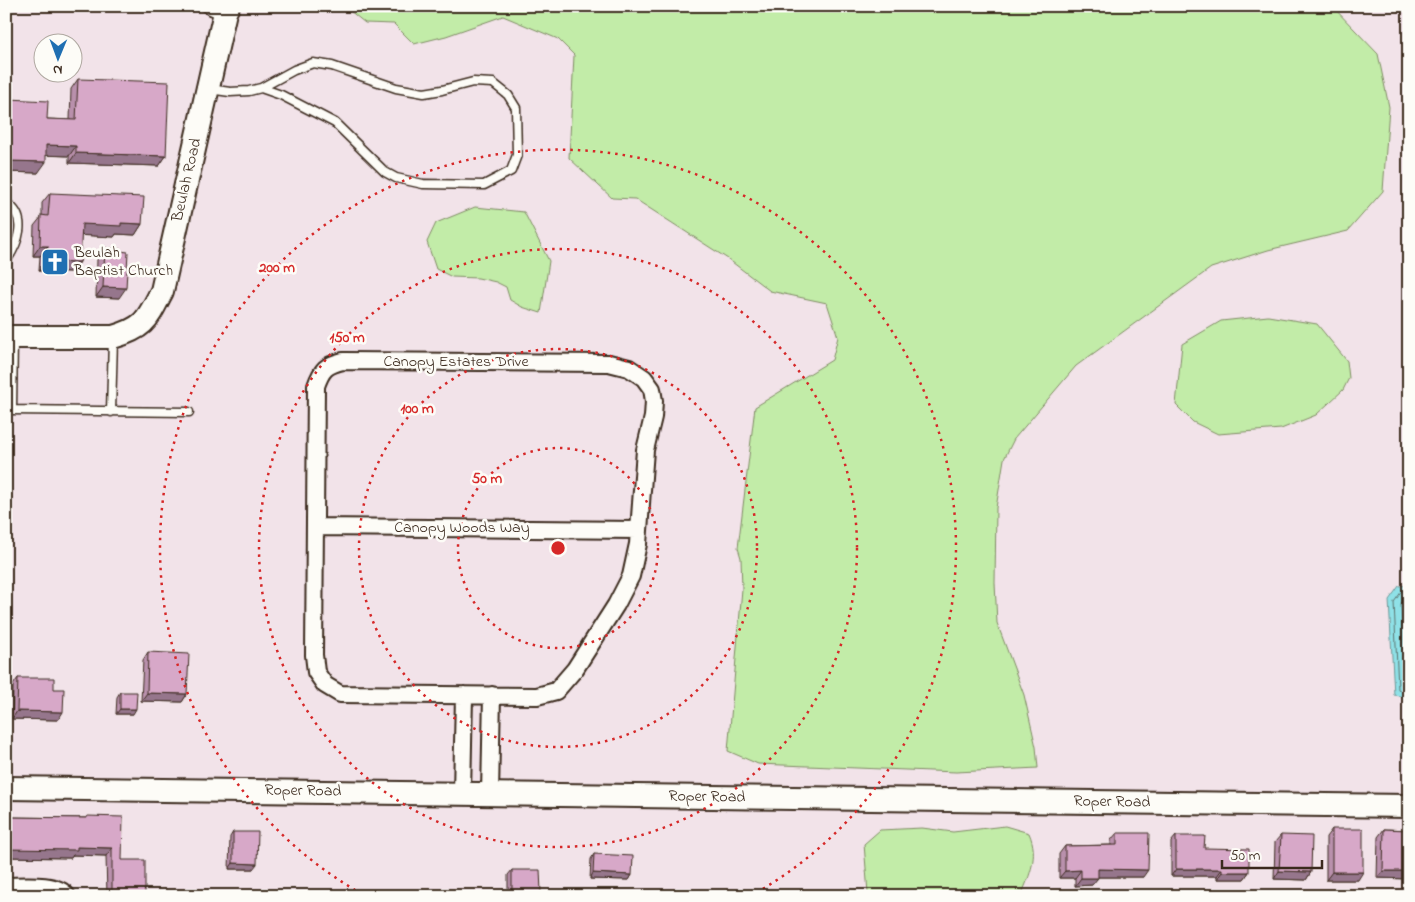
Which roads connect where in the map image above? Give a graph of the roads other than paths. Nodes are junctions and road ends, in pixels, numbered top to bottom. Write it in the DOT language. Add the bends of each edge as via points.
graph roads {
  1 [pos="221,8"];
  2 [pos="208,88"];
  3 [pos="261,88"];
  4 [pos="6,203"];
  5 [pos="6,261"];
  6 [pos="10,337"];
  7 [pos="113,337"];
  8 [pos="112,412"];
  9 [pos="189,412"];
  10 [pos="315,527"];
  11 [pos="639,530"];
  12 [pos="464,695"];
  13 [pos="492,695"];
  14 [pos="6,788"];
  15 [pos="462,794"];
  16 [pos="490,794"];
  17 [pos="1409,806"];
  18 [pos="6,886"];
  19 [pos="67,896"];
  1 -- 2 [label="street, Beulah Road"];
  2 -- 3 [label="lane" via="230,92"];
  2 -- 7 [label="street, Beulah Road" via="162,292 149,317 137,328"];
  3 -- 3 [label="lane" via="335,124 385,172 396,178 423,184 484,184 511,171 517,155 516,108 508,95 494,83 473,82 424,93 313,63"];
  4 -- 5 [label="lane" via="14,208 19,227 16,244"];
  6 -- 7 [label="street, Beulah Road"];
  6 -- 8 [label="lane" via="12,410"];
  7 -- 8 [label="lane"];
  8 -- 9 [label="lane"];
  10 -- 11 [label="street, Canopy Woods Way"];
  10 -- 11 [label="street, Canopy Estates Drive" via="316,386 321,372 331,364 343,361 412,361 609,363 629,368 644,378 652,389 654,401 645,450"];
  10 -- 12 [label="street, Canopy Estates Drive" via="314,655 316,672 325,685 340,694"];
  11 -- 13 [label="street, Canopy Estates Drive" via="631,576 575,669 556,691 537,696"];
  12 -- 13 [label="street, Canopy Estates Drive"];
  12 -- 15 [label="street"];
  13 -- 16 [label="street"];
  14 -- 15 [label="street, Roper Road"];
  15 -- 16 [label="street, Roper Road"];
  16 -- 17 [label="street, Roper Road"];
  18 -- 19 [label="street" via="47,886"];
}
